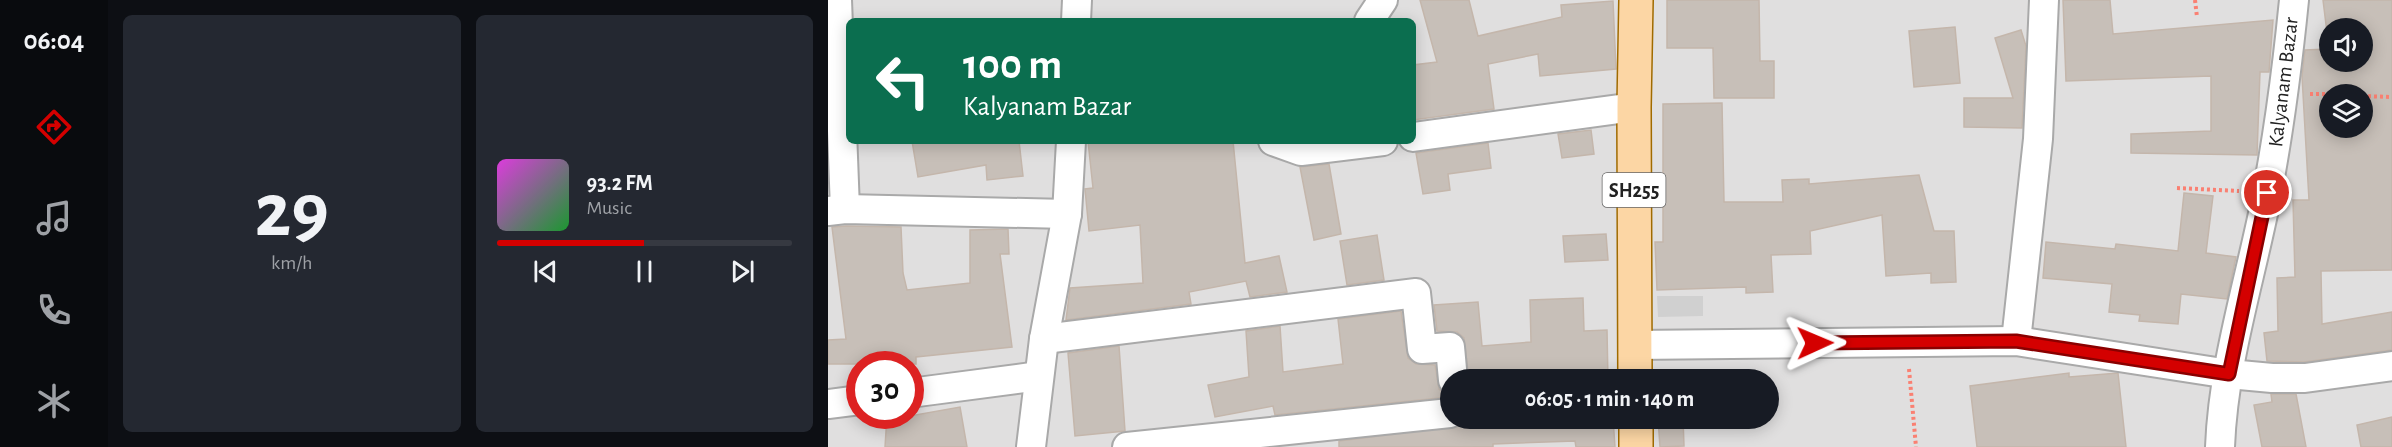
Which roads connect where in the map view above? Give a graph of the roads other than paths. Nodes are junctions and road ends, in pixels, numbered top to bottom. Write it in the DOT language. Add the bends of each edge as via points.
graph roads {
  1 [pos="837,0"];
  2 [pos="1077,0"];
  3 [pos="1383,0"];
  4 [pos="1636,0"];
  5 [pos="2044,0"];
  6 [pos="2294,0"];
  7 [pos="1076,18"];
  8 [pos="1371,18"];
  9 [pos="1634,108"];
  10 [pos="1416,137"];
  11 [pos="1071,144"];
  12 [pos="1281,144"];
  13 [pos="1358,144"];
  14 [pos="837,210"];
  15 [pos="1067,214"];
  16 [pos="1044,339"];
  17 [pos="2016,341"];
  18 [pos="1634,345"];
  19 [pos="2392,366"];
  20 [pos="1452,369"];
  21 [pos="1635,369"];
  22 [pos="2229,374"];
  23 [pos="1039,376"];
  24 [pos="924,391"];
  25 [pos="846,402"];
  26 [pos="828,404"];
  27 [pos="1440,414"];
  28 [pos="1636,429"];
  29 [pos="1031,447"];
  30 [pos="1127,447"];
  31 [pos="1636,447"];
  32 [pos="2220,447"];
  1 -- 14 [label="street"];
  2 -- 7 [label="street"];
  3 -- 8 [label="street"];
  4 -- 9 [label="main road, SH255"];
  5 -- 17 [label="street" via="2038,139"];
  6 -- 22 [label="street, Kalyanam Bazar" via="2285,93"];
  9 -- 10 [label="street"];
  9 -- 18 [label="main road, SH255"];
  11 -- 15 [label="street"];
  12 -- 13 [label="street" via="1301,151"];
  14 -- 15 [label="street"];
  15 -- 16 [label="street"];
  16 -- 20 [label="street" via="1416,293 1422,349 1449,347"];
  16 -- 23 [label="street"];
  17 -- 18 [label="street"];
  17 -- 22 [label="street"];
  18 -- 21 [label="main road, SH255"];
  19 -- 22 [label="street" via="2305,378"];
  22 -- 32 [label="street, Kalyanam Bazar" via="2222,406"];
  23 -- 24 [label="street"];
  23 -- 29 [label="street"];
  25 -- 26 [label="street"];
  27 -- 30 [label="street"];
  28 -- 31 [label="main road"];
}
